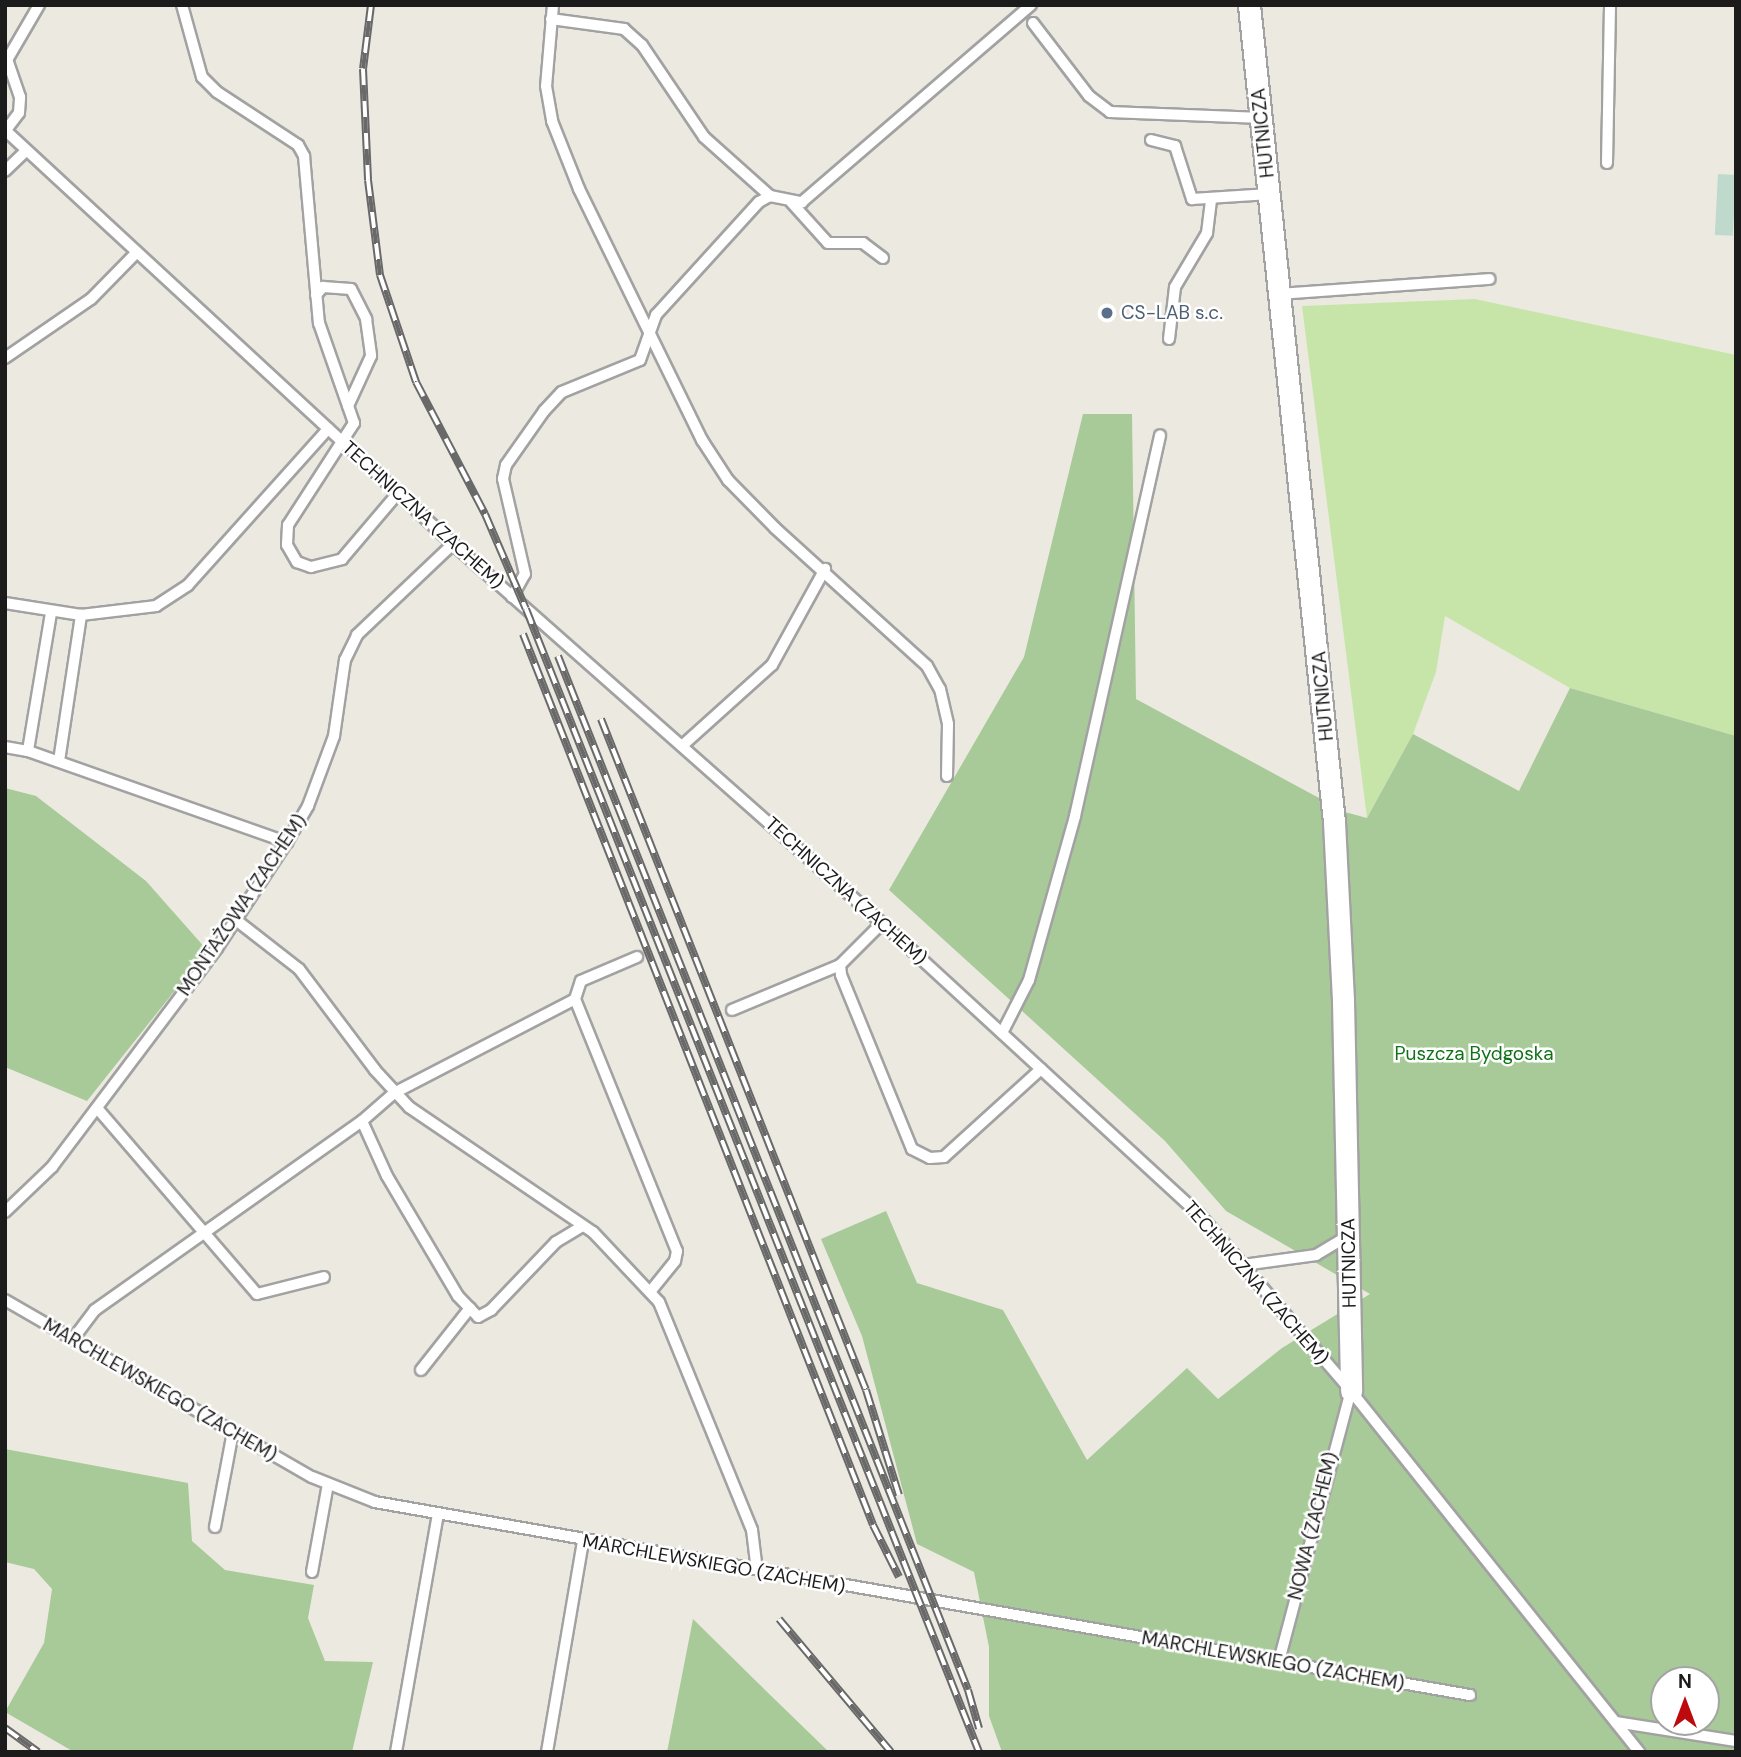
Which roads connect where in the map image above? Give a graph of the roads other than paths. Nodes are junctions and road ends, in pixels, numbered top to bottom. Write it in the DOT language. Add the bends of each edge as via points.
graph roads {
  1 [pos="39,5"];
  2 [pos="182,5"];
  3 [pos="552,5"];
  4 [pos="1031,5"];
  5 [pos="1249,5"];
  6 [pos="1610,5"];
  7 [pos="551,19"];
  8 [pos="1033,23"];
  9 [pos="1262,118"];
  10 [pos="6,130"];
  11 [pos="1151,140"];
  12 [pos="26,151"];
  13 [pos="1607,163"];
  14 [pos="5,171"];
  15 [pos="1270,194"];
  16 [pos="770,196"];
  17 [pos="1211,198"];
  18 [pos="791,202"];
  19 [pos="135,254"];
  20 [pos="883,258"];
  21 [pos="1489,279"];
  22 [pos="1280,294"];
  23 [pos="316,295"];
  24 [pos="650,333"];
  25 [pos="1169,339"];
  26 [pos="5,358"];
  27 [pos="348,406"];
  28 [pos="328,429"];
  29 [pos="1160,435"];
  30 [pos="341,441"];
  31 [pos="398,493"];
  32 [pos="453,544"];
  33 [pos="825,569"];
  34 [pos="512,597"];
  35 [pos="5,603"];
  36 [pos="51,613"];
  37 [pos="81,615"];
  38 [pos="683,745"];
  39 [pos="5,747"];
  40 [pos="28,751"];
  41 [pos="58,761"];
  42 [pos="947,776"];
  43 [pos="287,842"];
  44 [pos="236,920"];
  45 [pos="882,923"];
  46 [pos="637,957"];
  47 [pos="841,965"];
  48 [pos="575,999"];
  49 [pos="732,1010"];
  50 [pos="1002,1033"];
  51 [pos="1041,1069"];
  52 [pos="394,1093"];
  53 [pos="97,1108"];
  54 [pos="362,1121"];
  55 [pos="5,1212"];
  56 [pos="583,1226"];
  57 [pos="205,1231"];
  58 [pos="1348,1236"];
  59 [pos="1243,1265"];
  60 [pos="324,1277"];
  61 [pos="650,1292"];
  62 [pos="5,1300"];
  63 [pos="470,1308"];
  64 [pos="74,1339"];
  65 [pos="421,1370"];
  66 [pos="1351,1391"];
  67 [pos="233,1432"];
  68 [pos="328,1484"];
  69 [pos="439,1514"];
  70 [pos="215,1527"];
  71 [pos="583,1541"];
  72 [pos="757,1569"];
  73 [pos="312,1572"];
  74 [pos="1279,1661"];
  75 [pos="1470,1695"];
  76 [pos="1616,1722"];
  77 [pos="1736,1741"];
  78 [pos="396,1752"];
  79 [pos="547,1752"];
  80 [pos="1639,1752"];
  1 -- 10 [label="lane" via="7,60 20,97 19,113"];
  2 -- 23 [label="lane" via="202,77 217,92 298,145 304,156"];
  3 -- 7 [label="lane"];
  4 -- 18 [label="lane" via="860,155 802,202"];
  5 -- 9 [label="street, HUTNICZA"];
  6 -- 13 [label="lane"];
  7 -- 16 [label="lane" via="624,29 642,45 705,137"];
  7 -- 24 [label="lane" via="546,86 552,121 579,189"];
  8 -- 9 [label="lane" via="1089,96 1110,112"];
  9 -- 15 [label="street, HUTNICZA"];
  10 -- 12 [label="lane, TECHNICZNA (ZACHEM)"];
  11 -- 17 [label="lane" via="1175,146 1192,199"];
  12 -- 14 [label="lane"];
  12 -- 19 [label="lane, TECHNICZNA (ZACHEM)"];
  15 -- 17 [label="lane"];
  15 -- 22 [label="street, HUTNICZA"];
  16 -- 18 [label="lane"];
  16 -- 24 [label="lane" via="759,202 656,316"];
  17 -- 25 [label="lane" via="1208,233 1175,287"];
  18 -- 20 [label="lane" via="828,243 863,243"];
  19 -- 26 [label="lane" via="91,299"];
  19 -- 28 [label="lane, TECHNICZNA (ZACHEM)"];
  21 -- 22 [label="lane"];
  22 -- 58 [label="street, HUTNICZA" via="1334,822"];
  23 -- 27 [label="lane" via="319,323"];
  23 -- 27 [label="lane" via="323,287 351,289 366,319 371,356"];
  24 -- 33 [label="lane" via="702,440 728,480 775,528"];
  24 -- 34 [label="lane" via="640,360 562,392 506,465 505,487 524,573"];
  27 -- 30 [label="lane" via="354,423"];
  28 -- 30 [label="lane, TECHNICZNA (ZACHEM)"];
  28 -- 37 [label="lane" via="188,586 156,606"];
  29 -- 50 [label="lane" via="1075,816 1029,980"];
  30 -- 31 [label="lane, TECHNICZNA (ZACHEM)"];
  30 -- 31 [label="lane" via="288,525 287,545 297,562 319,568 342,559"];
  31 -- 32 [label="lane, TECHNICZNA (ZACHEM)"];
  32 -- 34 [label="lane, TECHNICZNA (ZACHEM)"];
  32 -- 43 [label="lane, MONTAŻOWA (ZACHEM)" via="357,635 345,660 334,736 308,806"];
  33 -- 38 [label="lane" via="772,665"];
  33 -- 42 [label="lane" via="869,616 927,666 940,690 948,724"];
  34 -- 38 [label="lane, TECHNICZNA (ZACHEM)"];
  35 -- 36 [label="lane"];
  36 -- 37 [label="lane"];
  36 -- 40 [label="lane"];
  37 -- 41 [label="lane"];
  38 -- 45 [label="lane, TECHNICZNA (ZACHEM)"];
  39 -- 40 [label="lane"];
  40 -- 41 [label="lane"];
  41 -- 43 [label="lane"];
  43 -- 44 [label="lane, MONTAŻOWA (ZACHEM)"];
  44 -- 52 [label="lane" via="299,969"];
  44 -- 53 [label="lane, MONTAŻOWA (ZACHEM)"];
  45 -- 47 [label="lane"];
  45 -- 50 [label="lane, TECHNICZNA (ZACHEM)"];
  46 -- 48 [label="lane" via="581,981 574,990"];
  47 -- 49 [label="lane"];
  47 -- 51 [label="lane" via="912,1149 930,1158 944,1157"];
  48 -- 52 [label="lane"];
  48 -- 61 [label="lane" via="677,1251 675,1261"];
  50 -- 51 [label="lane, TECHNICZNA (ZACHEM)"];
  51 -- 59 [label="lane, TECHNICZNA (ZACHEM)" via="1199,1214"];
  52 -- 54 [label="lane"];
  52 -- 56 [label="lane"];
  53 -- 55 [label="lane, MONTAŻOWA (ZACHEM)" via="52,1167"];
  53 -- 57 [label="lane"];
  54 -- 57 [label="lane"];
  54 -- 63 [label="lane" via="387,1176 458,1296"];
  56 -- 61 [label="lane" via="623,1260"];
  56 -- 63 [label="lane" via="556,1242 483,1317"];
  57 -- 60 [label="lane" via="257,1294"];
  57 -- 64 [label="lane" via="95,1310"];
  58 -- 59 [label="lane" via="1316,1255"];
  58 -- 66 [label="street, HUTNICZA"];
  59 -- 66 [label="lane, TECHNICZNA (ZACHEM)"];
  61 -- 72 [label="lane" via="659,1302 716,1434 752,1530"];
  62 -- 64 [label="lane, MARCHLEWSKIEGO (ZACHEM)"];
  63 -- 65 [label="lane"];
  64 -- 67 [label="lane, MARCHLEWSKIEGO (ZACHEM)"];
  66 -- 74 [label="lane, NOWA (ZACHEM)"];
  66 -- 76 [label="lane, TECHNICZNA (ZACHEM)"];
  67 -- 68 [label="lane, MARCHLEWSKIEGO (ZACHEM)"];
  67 -- 70 [label="lane"];
  68 -- 69 [label="lane, MARCHLEWSKIEGO (ZACHEM)" via="374,1502"];
  68 -- 73 [label="lane"];
  69 -- 71 [label="lane, MARCHLEWSKIEGO (ZACHEM)"];
  69 -- 78 [label="lane"];
  71 -- 72 [label="lane, MARCHLEWSKIEGO (ZACHEM)"];
  71 -- 79 [label="lane"];
  72 -- 74 [label="lane, MARCHLEWSKIEGO (ZACHEM)" via="918,1601"];
  74 -- 75 [label="lane, MARCHLEWSKIEGO (ZACHEM)"];
  76 -- 77 [label="lane"];
  76 -- 80 [label="lane, TECHNICZNA (ZACHEM)"];
}
